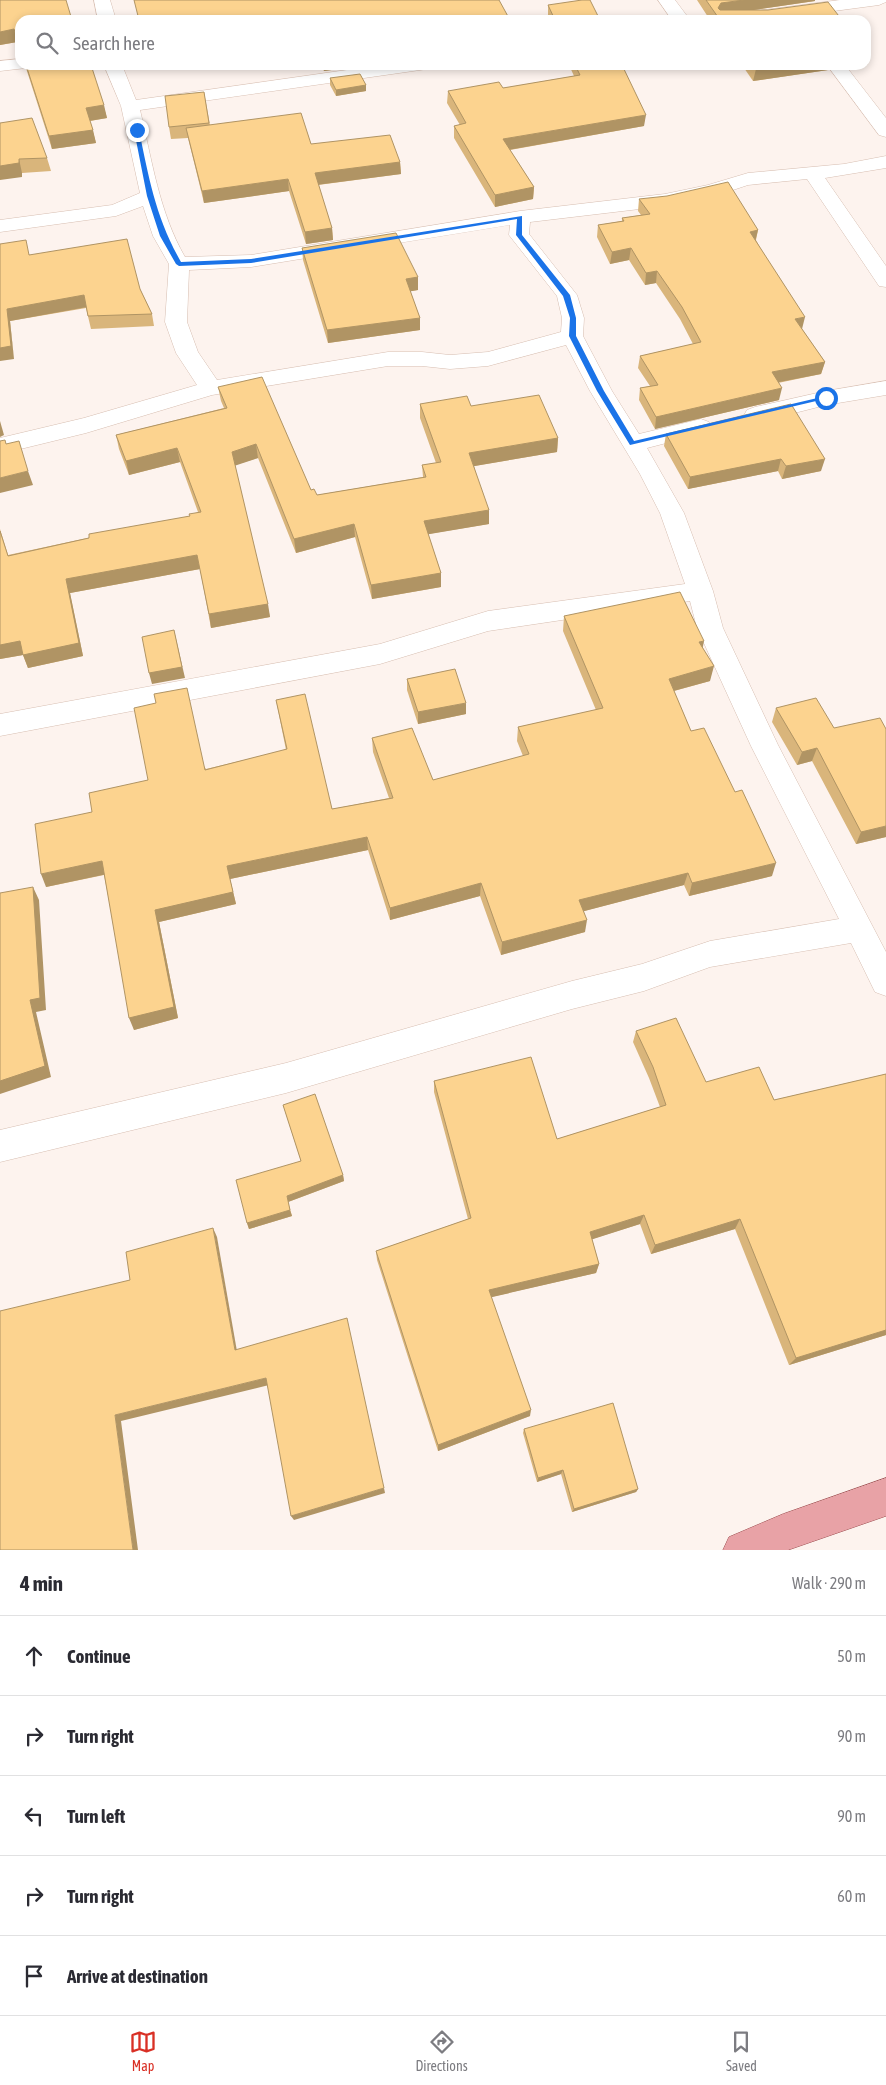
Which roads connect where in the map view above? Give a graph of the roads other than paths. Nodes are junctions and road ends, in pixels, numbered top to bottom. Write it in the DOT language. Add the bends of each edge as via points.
graph roads {
  1 [pos="102,0"];
  2 [pos="666,0"];
  3 [pos="878,0"];
  4 [pos="106,15"];
  5 [pos="676,15"];
  6 [pos="805,15"];
  7 [pos="15,64"];
  8 [pos="0,66"];
  9 [pos="115,70"];
  10 [pos="385,70"];
  11 [pos="840,70"];
  12 [pos="130,106"];
  13 [pos="886,131"];
  14 [pos="886,162"];
  15 [pos="812,173"];
  16 [pos="150,196"];
  17 [pos="520,217"];
  18 [pos="0,226"];
  19 [pos="179,264"];
  20 [pos="886,281"];
  21 [pos="572,336"];
  22 [pos="211,388"];
  23 [pos="886,388"];
  24 [pos="632,444"];
  25 [pos="0,446"];
  26 [pos="700,591"];
  27 [pos="0,726"];
  28 [pos="858,929"];
  29 [pos="886,982"];
  30 [pos="0,1146"];
  31 [pos="886,1497"];
  32 [pos="742,1550"];
  1 -- 4 [label="street"];
  2 -- 5 [label="street"];
  3 -- 6 [label="street"];
  7 -- 8 [label="street"];
  9 -- 12 [label="street"];
  10 -- 12 [label="street"];
  11 -- 13 [label="street"];
  12 -- 16 [label="street"];
  14 -- 15 [label="street"];
  15 -- 17 [label="street" via="748,179 665,200"];
  15 -- 20 [label="street"];
  16 -- 18 [label="street" via="116,210"];
  16 -- 19 [label="street" via="163,236"];
  17 -- 19 [label="street" via="251,261"];
  17 -- 21 [label="street" via="519,235 566,295 573,318"];
  19 -- 22 [label="street" via="176,322 186,353"];
  21 -- 22 [label="street" via="488,358 456,362 388,359"];
  21 -- 24 [label="street"];
  22 -- 25 [label="street" via="86,425"];
  23 -- 24 [label="street" via="826,398"];
  24 -- 26 [label="street" via="672,513"];
  26 -- 27 [label="street" via="488,622 380,654"];
  26 -- 28 [label="street" via="710,628 765,746"];
  28 -- 29 [label="street"];
  28 -- 30 [label="street" via="710,954 644,977 286,1078"];
  31 -- 32 [label="main road"];
}
